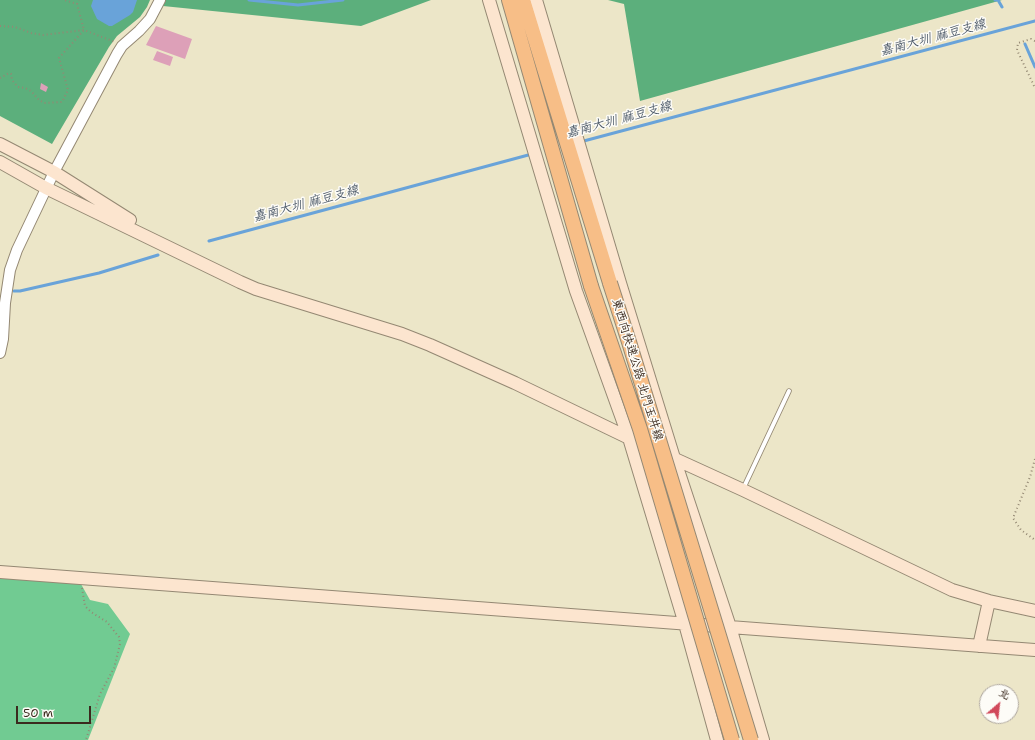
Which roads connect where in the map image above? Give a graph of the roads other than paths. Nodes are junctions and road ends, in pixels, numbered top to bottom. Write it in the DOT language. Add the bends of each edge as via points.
graph roads {
  1 [pos="160,0"];
  2 [pos="489,0"];
  3 [pos="509,0"];
  4 [pos="523,0"];
  5 [pos="536,0"];
  6 [pos="0,144"];
  7 [pos="0,162"];
  8 [pos="54,172"];
  9 [pos="46,188"];
  10 [pos="178,251"];
  11 [pos="0,353"];
  12 [pos="789,391"];
  13 [pos="629,438"];
  14 [pos="674,458"];
  15 [pos="743,490"];
  16 [pos="0,572"];
  17 [pos="989,601"];
  18 [pos="1035,610"];
  19 [pos="685,624"];
  20 [pos="730,627"];
  21 [pos="980,646"];
  22 [pos="1035,650"];
  23 [pos="717,740"];
  24 [pos="732,740"];
  25 [pos="751,740"];
  26 [pos="762,740"];
  1 -- 8 [label="street" via="150,19 122,46"];
  2 -- 13 [label="main road" via="576,291"];
  3 -- 24 [label="highway, 東西向快速公路 北門玉井線, bridge" via="591,286 640,429"];
  4 -- 25 [label="highway, 東西向快速公路 北門玉井線, bridge"];
  5 -- 14 [label="main road"];
  6 -- 8 [label="main road"];
  7 -- 9 [label="main road"];
  8 -- 9 [label="street"];
  8 -- 10 [label="main road"];
  9 -- 10 [label="main road"];
  9 -- 11 [label="street" via="10,270"];
  10 -- 13 [label="main road" via="256,289 430,345"];
  12 -- 15 [label="lane"];
  13 -- 14 [label="main road"];
  13 -- 19 [label="main road"];
  14 -- 15 [label="main road"];
  14 -- 20 [label="main road"];
  15 -- 17 [label="main road" via="952,590"];
  16 -- 19 [label="main road"];
  17 -- 18 [label="main road"];
  17 -- 21 [label="main road"];
  19 -- 20 [label="main road"];
  19 -- 23 [label="main road"];
  20 -- 21 [label="main road"];
  20 -- 26 [label="main road"];
  21 -- 22 [label="main road"];
}
